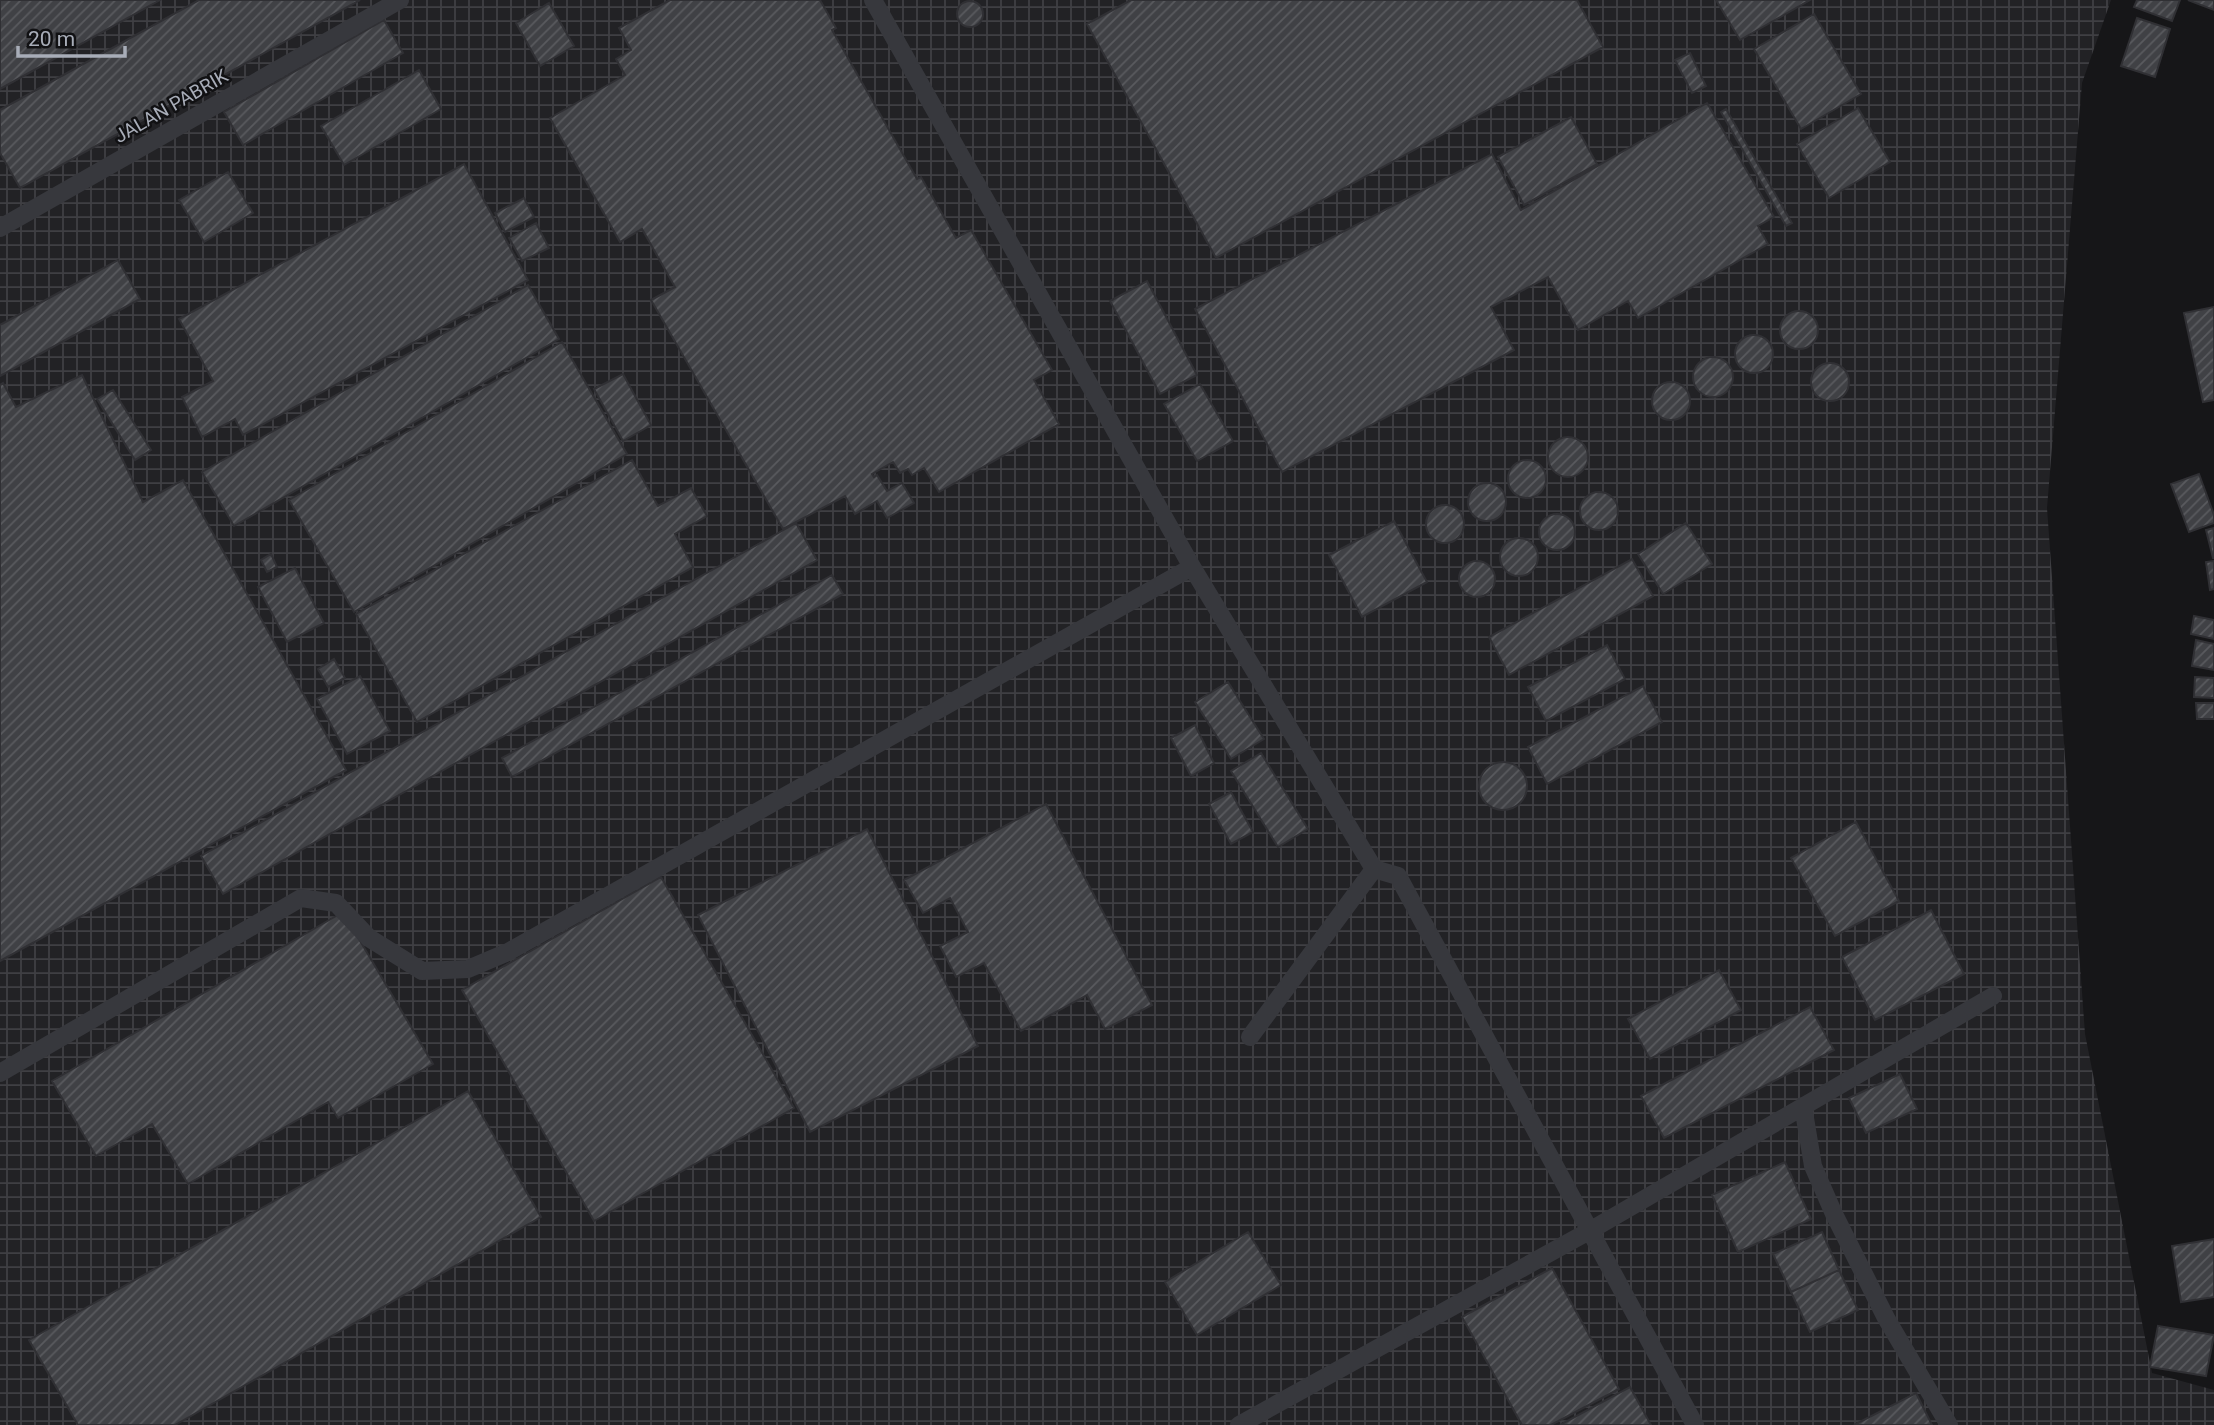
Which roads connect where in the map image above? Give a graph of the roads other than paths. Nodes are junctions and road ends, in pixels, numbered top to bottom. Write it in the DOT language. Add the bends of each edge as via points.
graph roads {
  1 [pos="400,0"];
  2 [pos="873,0"];
  3 [pos="0,228"];
  4 [pos="1192,567"];
  5 [pos="1374,869"];
  6 [pos="1993,996"];
  7 [pos="1250,1037"];
  8 [pos="0,1073"];
  9 [pos="1803,1106"];
  10 [pos="1591,1230"];
  11 [pos="1238,1425"];
  12 [pos="1695,1425"];
  13 [pos="1950,1425"];
  1 -- 3 [label="lane, JALAN PABRIK"];
  2 -- 4 [label="lane"];
  4 -- 5 [label="lane"];
  4 -- 8 [label="lane" via="520,945 468,969 422,971 369,938 336,902 300,898"];
  5 -- 7 [label="lane"];
  5 -- 10 [label="lane" via="1398,876"];
  6 -- 9 [label="lane"];
  9 -- 10 [label="lane"];
  9 -- 13 [label="lane" via="1813,1166 1833,1214 1886,1318"];
  10 -- 11 [label="lane"];
  10 -- 12 [label="lane"];
}
